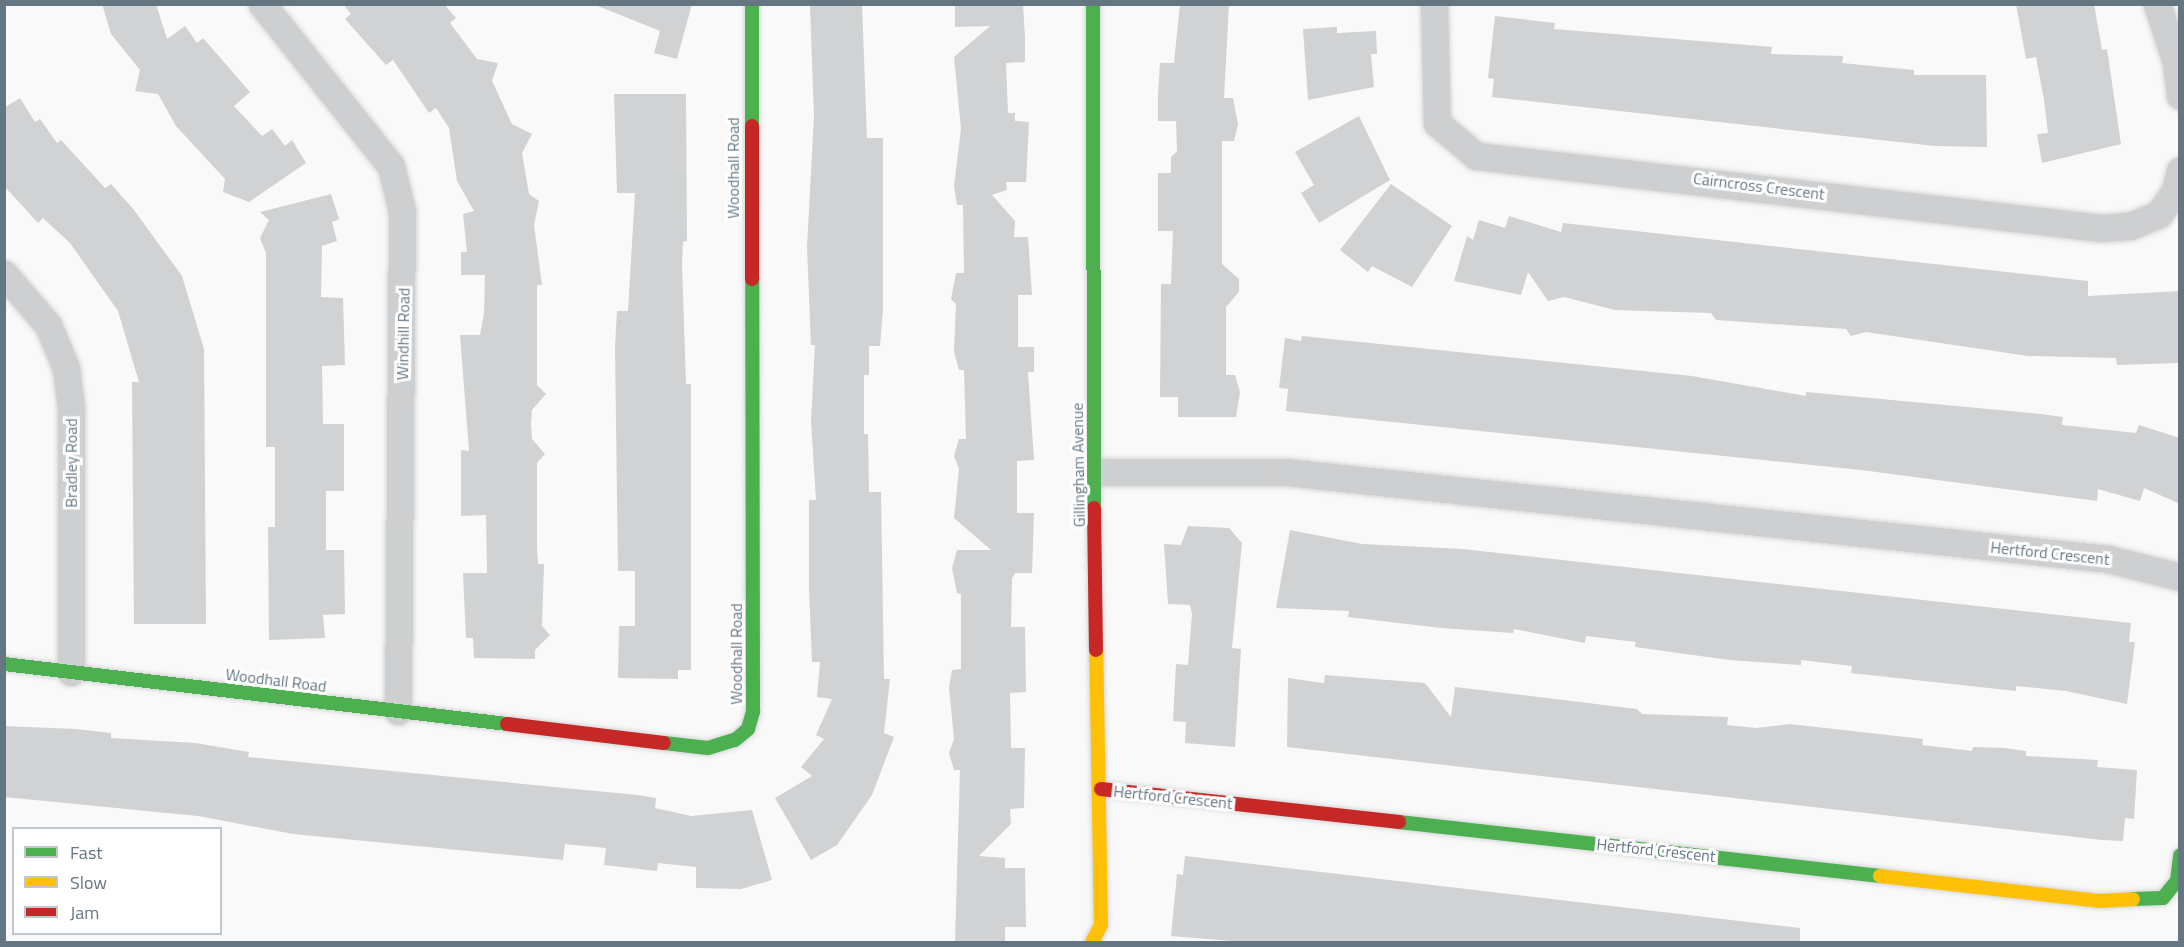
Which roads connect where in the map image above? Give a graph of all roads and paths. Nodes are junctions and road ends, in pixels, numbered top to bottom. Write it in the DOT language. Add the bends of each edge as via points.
graph roads {
  1 [pos="262,4"];
  2 [pos="752,4"];
  3 [pos="1093,4"];
  4 [pos="1434,4"];
  5 [pos="2157,4"];
  6 [pos="2180,96"];
  7 [pos="2180,171"];
  8 [pos="4,274"];
  9 [pos="1093,472"];
  10 [pos="2180,577"];
  11 [pos="4,664"];
  12 [pos="71,672"];
  13 [pos="398,711"];
  14 [pos="1101,789"];
  15 [pos="2180,855"];
  16 [pos="1101,925"];
  17 [pos="1092,942"];
  18 [pos="1113,942"];
  1 -- 13 [label="street, Windhill Road" via="391,166 402,211"];
  2 -- 13 [label="street, Woodhall Road" via="753,711 748,729 735,740 708,747"];
  3 -- 9 [label="street, Gillingham Avenue"];
  4 -- 7 [label="street, Cairncross Crescent" via="1437,123 1476,156 2101,228 2130,226 2159,214 2175,191"];
  5 -- 6 [label="street" via="2176,62"];
  8 -- 12 [label="street, Bradley Road" via="48,325 66,368 71,408"];
  9 -- 10 [label="street, Hertford Crescent" via="1285,472 2108,559"];
  9 -- 14 [label="street, Gillingham Avenue"];
  11 -- 12 [label="street, Woodhall Road"];
  12 -- 13 [label="street, Woodhall Road"];
  14 -- 15 [label="street, Hertford Crescent" via="2099,901 2163,898 2177,881"];
  14 -- 16 [label="street, Gillingham Avenue"];
  16 -- 17 [label="street, Gillingham Avenue"];
  16 -- 18 [label="street"];
}
